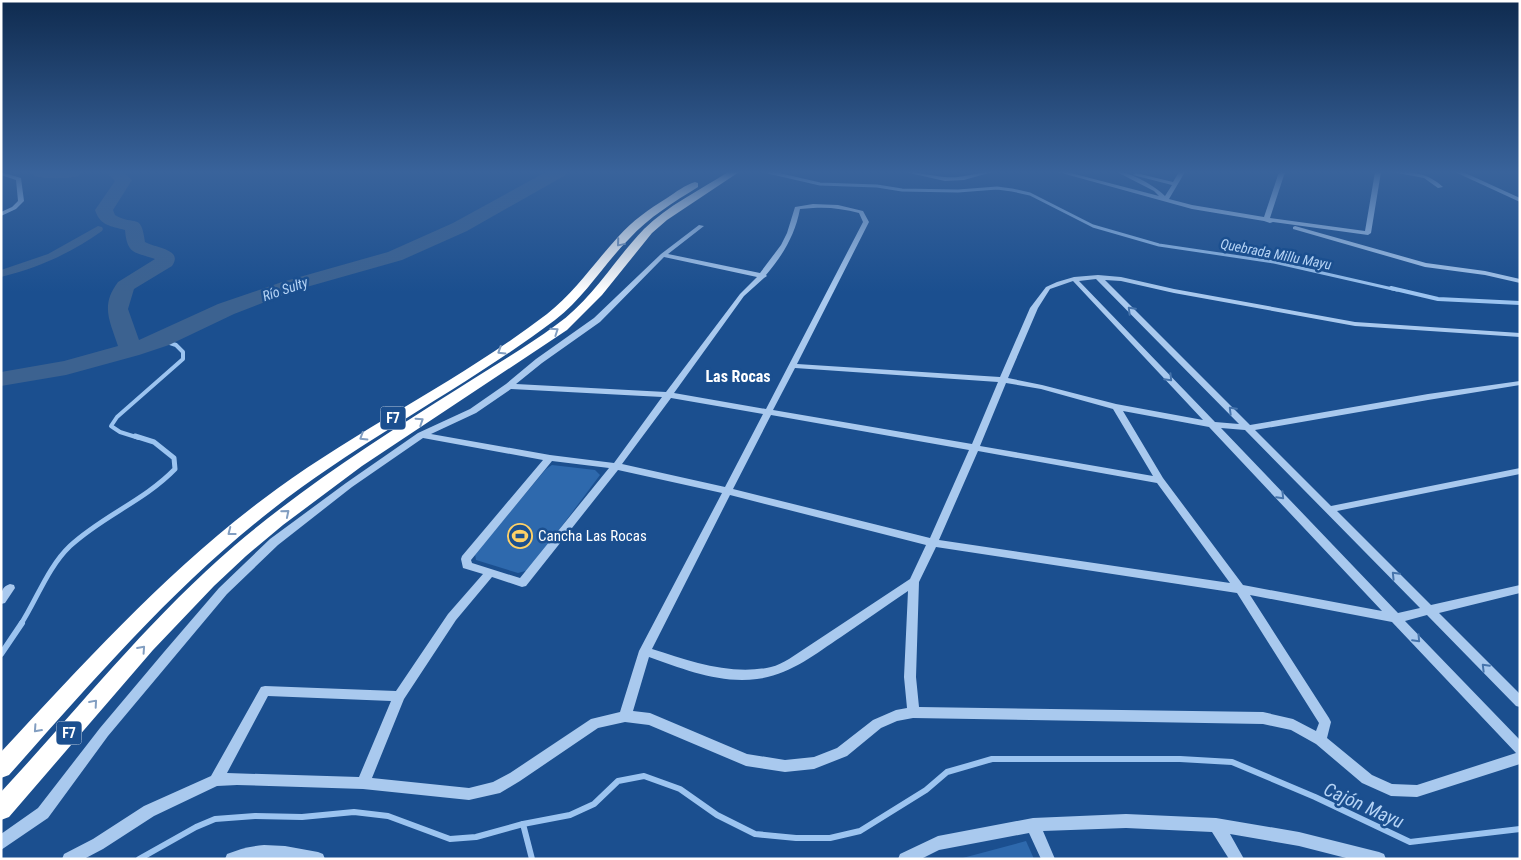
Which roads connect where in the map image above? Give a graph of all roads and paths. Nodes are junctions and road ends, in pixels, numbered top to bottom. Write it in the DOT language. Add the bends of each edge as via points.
graph roads {
  1 [pos="653,212"];
  2 [pos="672,212"];
  3 [pos="797,212"];
  4 [pos="861,212"];
  5 [pos="1224,212"];
  6 [pos="1268,212"];
  7 [pos="1371,212"];
  8 [pos="1266,219"];
  9 [pos="701,226"];
  10 [pos="663,255"];
  11 [pos="764,276"];
  12 [pos="1098,277"];
  13 [pos="1074,279"];
  14 [pos="1520,281"];
  15 [pos="1520,335"];
  16 [pos="793,366"];
  17 [pos="1004,380"];
  18 [pos="1520,383"];
  19 [pos="510,386"];
  20 [pos="670,395"];
  21 [pos="1116,407"];
  22 [pos="767,412"];
  23 [pos="1213,425"];
  24 [pos="1250,428"];
  25 [pos="421,435"];
  26 [pos="973,448"];
  27 [pos="550,458"];
  28 [pos="616,466"];
  29 [pos="1520,471"];
  30 [pos="1160,480"];
  31 [pos="727,491"];
  32 [pos="1330,509"];
  33 [pos="934,543"];
  34 [pos="488,574"];
  35 [pos="914,582"];
  36 [pos="10,588"];
  37 [pos="1240,589"];
  38 [pos="1520,589"];
  39 [pos="1,600"];
  40 [pos="1430,610"];
  41 [pos="1397,618"];
  42 [pos="645,651"];
  43 [pos="399,696"];
  44 [pos="1520,702"];
  45 [pos="913,712"];
  46 [pos="625,716"];
  47 [pos="1320,740"];
  48 [pos="1520,749"];
  49 [pos="1520,758"];
  50 [pos="1,768"];
  51 [pos="216,780"];
  52 [pos="363,783"];
  53 [pos="1,809"];
  54 [pos="1033,825"];
  55 [pos="1216,825"];
  56 [pos="1,843"];
  57 [pos="69,859"];
  58 [pos="232,859"];
  59 [pos="318,859"];
  60 [pos="905,859"];
  61 [pos="1048,859"];
  62 [pos="1237,859"];
  63 [pos="1379,859"];
  1 -- 50 [label="highway, F7, one-way" via="634,227 560,311 341,451 224,538 138,619"];
  53 -- 2 [label="highway, F7, one-way" via="172,616 238,553 296,504 562,327 598,292 648,231"];
  3 -- 11 [label="street" via="788,239"];
  4 -- 16 [label="street" via="866,222"];
  5 -- 8 [label="street"];
  6 -- 8 [label="street"];
  7 -- 8 [label="street" via="1368,233"];
  8 -- 14 [label="street" via="1416,262"];
  9 -- 10 [label="street"];
  10 -- 11 [label="street"];
  10 -- 19 [label="street" via="597,320"];
  11 -- 20 [label="street" via="742,295"];
  12 -- 13 [label="street"];
  12 -- 15 [label="street" via="1355,324"];
  24 -- 12 [label="street, one-way"];
  13 -- 17 [label="street" via="1048,288 1034,308"];
  13 -- 23 [label="street, one-way"];
  16 -- 17 [label="street"];
  16 -- 22 [label="street"];
  17 -- 21 [label="street"];
  17 -- 26 [label="street"];
  18 -- 24 [label="street"];
  19 -- 20 [label="street"];
  19 -- 25 [label="street" via="473,411"];
  20 -- 22 [label="street"];
  20 -- 28 [label="street"];
  21 -- 23 [label="street"];
  21 -- 30 [label="street"];
  22 -- 26 [label="street"];
  22 -- 31 [label="street"];
  23 -- 24 [label="street"];
  23 -- 41 [label="street, one-way"];
  24 -- 32 [label="street"];
  25 -- 27 [label="street"];
  25 -- 56 [label="street" via="287,532 230,585 117,717 42,813"];
  26 -- 30 [label="street"];
  26 -- 33 [label="street"];
  27 -- 28 [label="street"];
  27 -- 34 [label="street" via="466,559 467,565"];
  28 -- 31 [label="street"];
  28 -- 34 [label="street" via="522,584"];
  29 -- 32 [label="street"];
  30 -- 37 [label="street"];
  31 -- 33 [label="street"];
  31 -- 42 [label="street"];
  40 -- 32 [label="street, one-way"];
  33 -- 35 [label="street"];
  33 -- 37 [label="street"];
  34 -- 43 [label="street" via="452,617"];
  35 -- 42 [label="street" via="793,663 771,672 740,674 691,666"];
  35 -- 45 [label="street" via="910,676"];
  36 -- 39 [label="street"];
  37 -- 41 [label="street"];
  37 -- 47 [label="street" via="1325,722"];
  38 -- 40 [label="street"];
  40 -- 41 [label="street"];
  44 -- 40 [label="street, one-way"];
  41 -- 48 [label="street, one-way"];
  42 -- 46 [label="street"];
  43 -- 51 [label="street" via="265,691"];
  43 -- 52 [label="street"];
  45 -- 46 [label="street" via="877,724 842,752 814,763 786,766 746,760 650,719"];
  45 -- 47 [label="street" via="1263,718 1293,725"];
  46 -- 52 [label="street" via="596,723 495,788 469,794"];
  47 -- 49 [label="street" via="1367,779 1391,790 1417,791"];
  51 -- 52 [label="street"];
  51 -- 57 [label="street" via="149,812"];
  54 -- 55 [label="street" via="1126,821"];
  54 -- 60 [label="street" via="938,844"];
  54 -- 61 [label="street"];
  55 -- 62 [label="street"];
  55 -- 63 [label="street"];
  58 -- 59 [label="street" via="276,851"];
}
